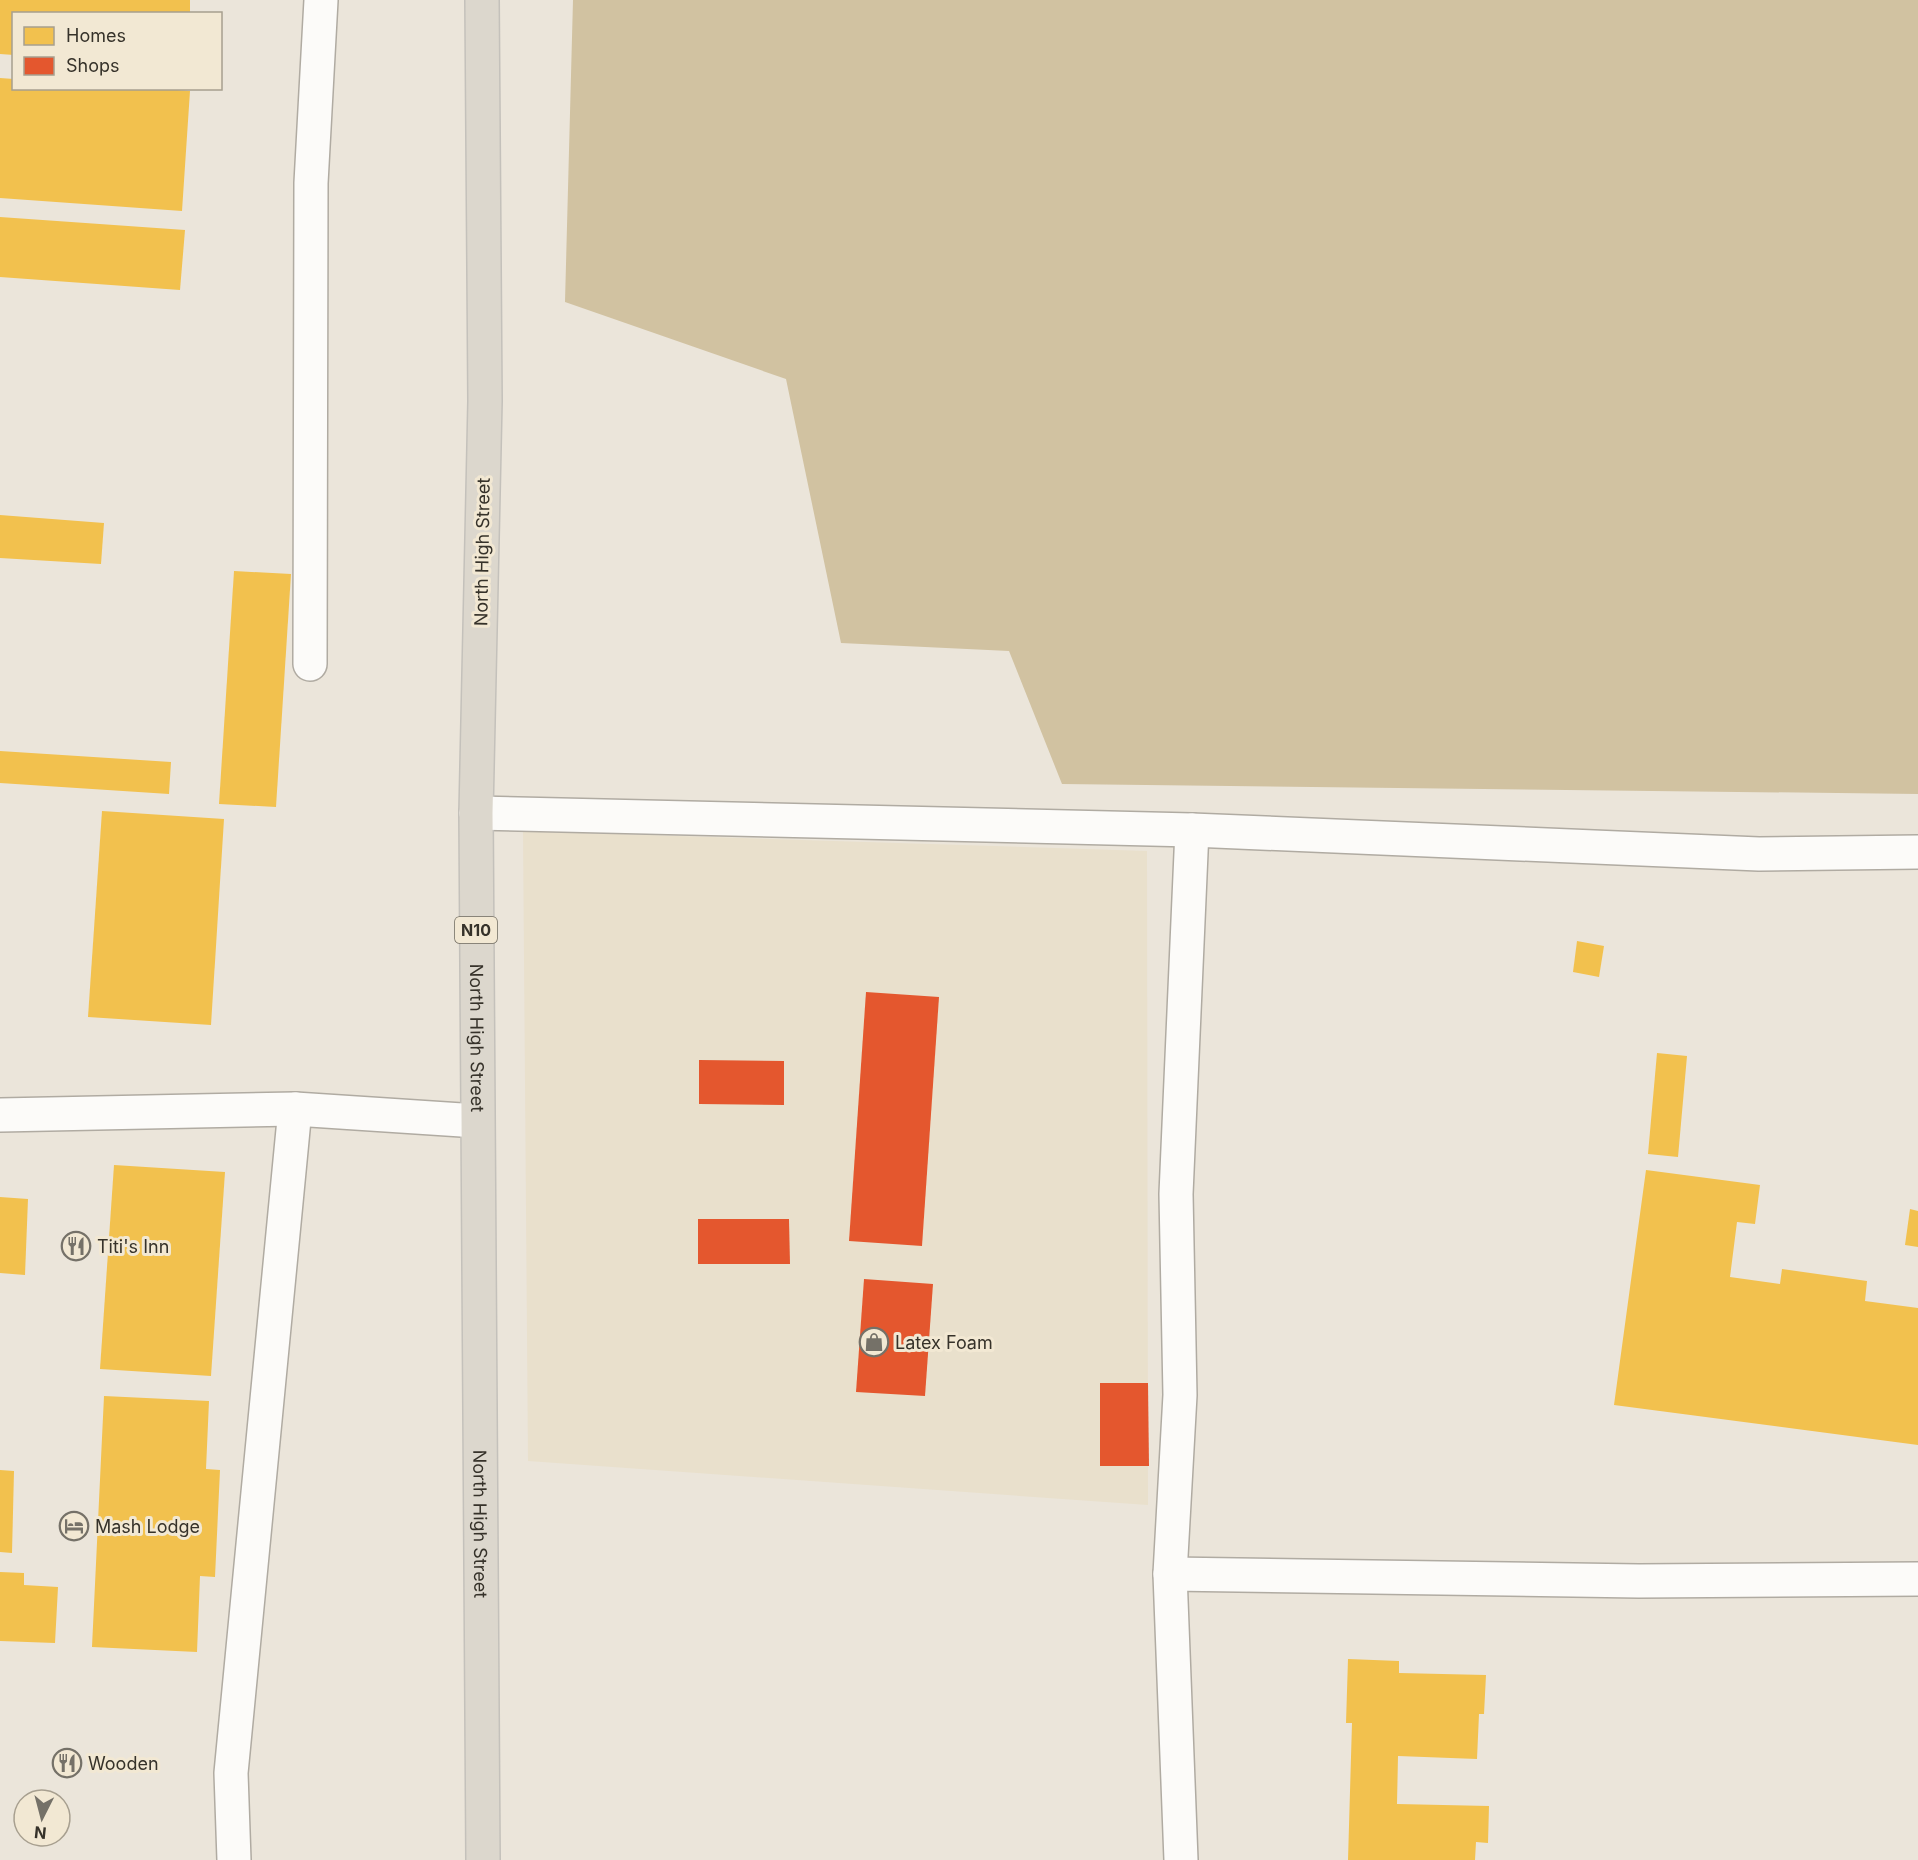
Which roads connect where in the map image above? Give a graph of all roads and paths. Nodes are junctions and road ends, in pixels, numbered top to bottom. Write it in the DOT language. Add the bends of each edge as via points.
graph roads {
  1 [pos="321,0"];
  2 [pos="482,0"];
  3 [pos="310,664"];
  4 [pos="476,813"];
  5 [pos="1192,830"];
  6 [pos="1918,852"];
  7 [pos="295,1109"];
  8 [pos="0,1115"];
  9 [pos="477,1121"];
  10 [pos="1170,1574"];
  11 [pos="1918,1578"];
  12 [pos="234,1860"];
  13 [pos="483,1860"];
  14 [pos="1181,1860"];
  1 -- 3 [label="street" via="311,183"];
  2 -- 4 [label="highway, North High Street / N10" via="485,401"];
  4 -- 5 [label="street"];
  4 -- 9 [label="highway, North High Street / N10"];
  5 -- 6 [label="street" via="1759,854"];
  5 -- 10 [label="street" via="1176,1194 1180,1395"];
  7 -- 8 [label="street"];
  7 -- 9 [label="street"];
  7 -- 12 [label="street" via="231,1773"];
  9 -- 13 [label="highway, North High Street / N10"];
  10 -- 11 [label="street" via="1639,1581"];
  10 -- 14 [label="street"];
}
